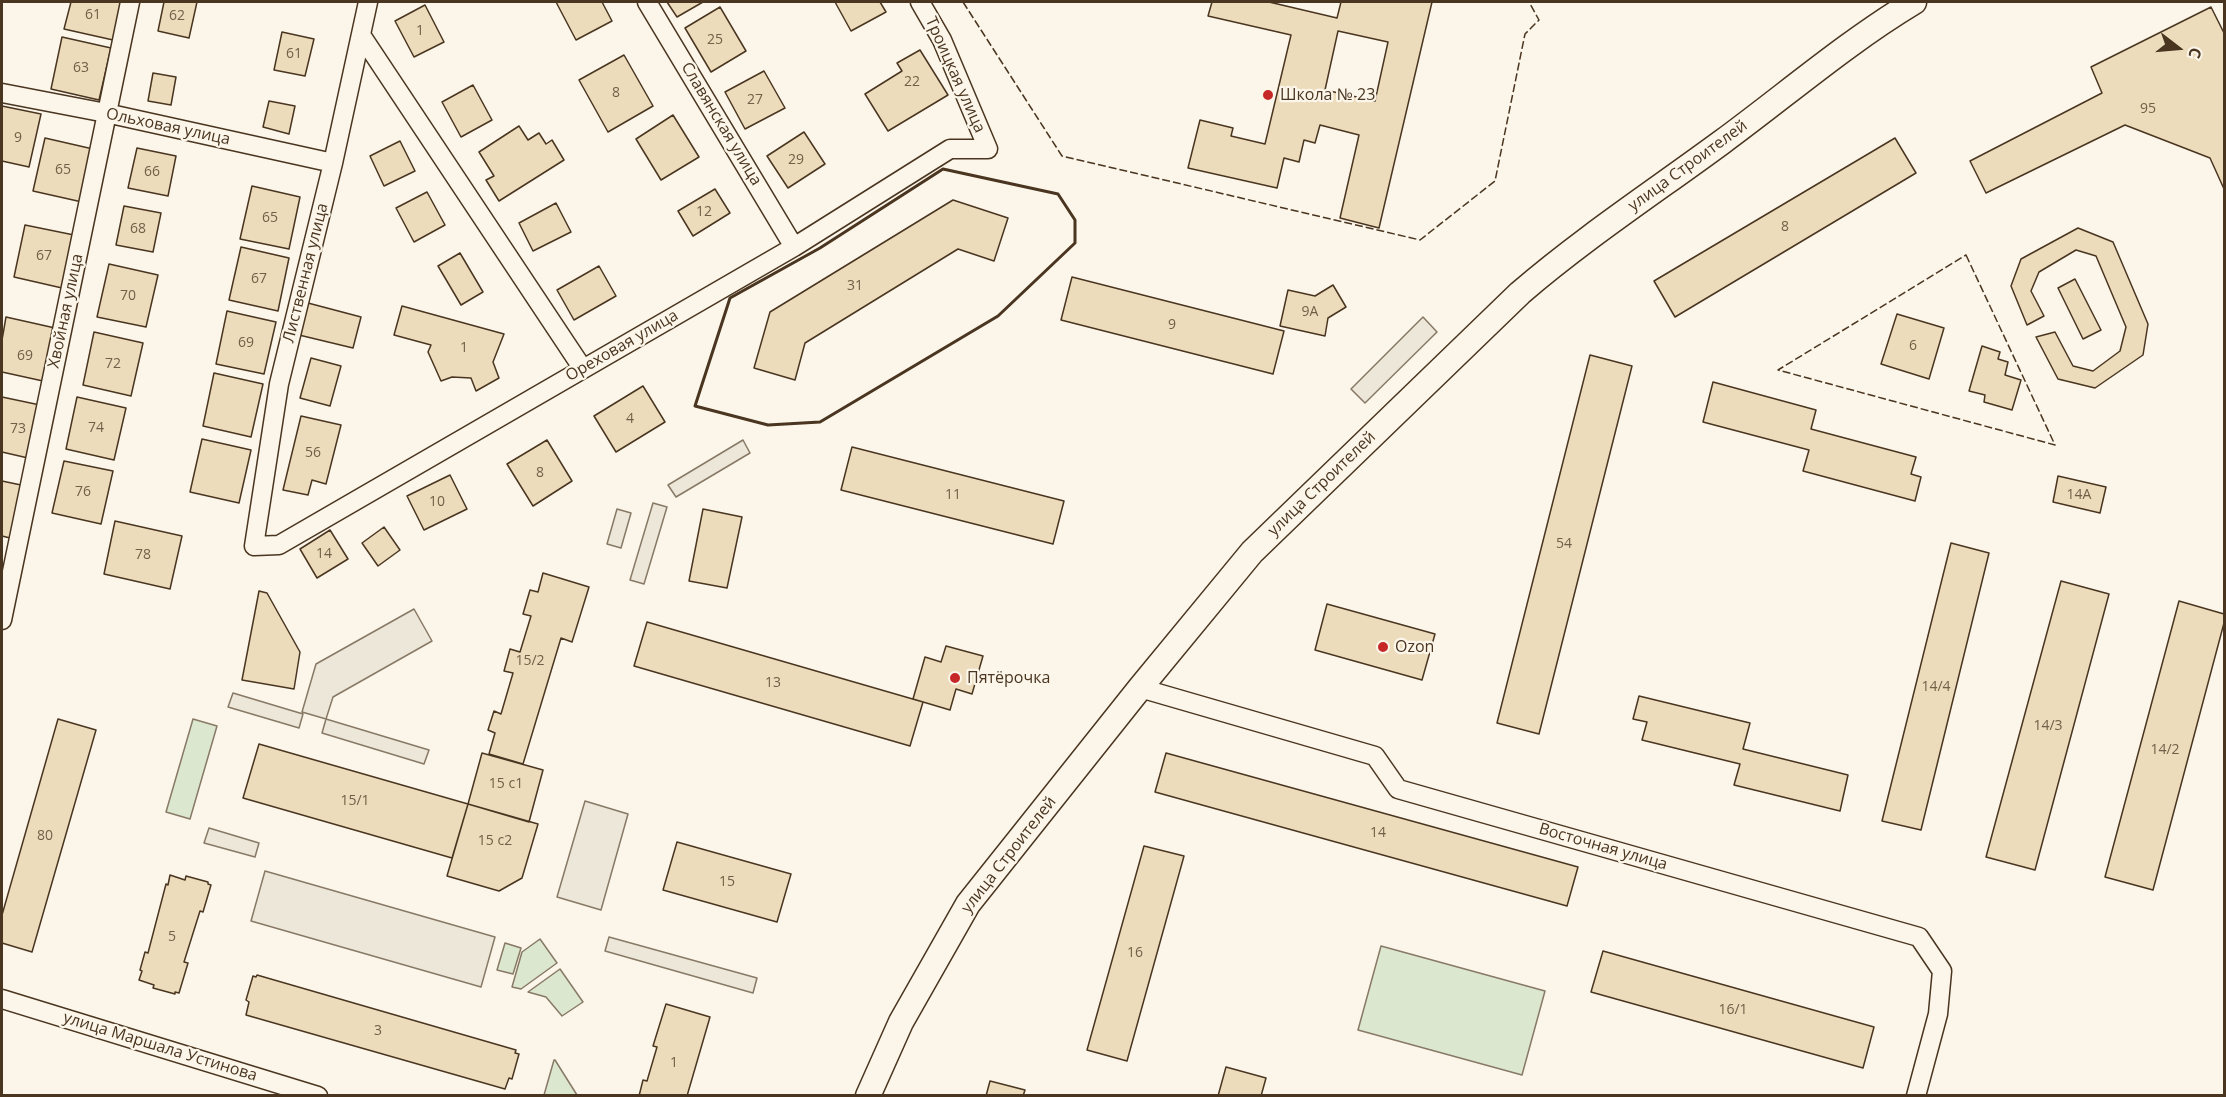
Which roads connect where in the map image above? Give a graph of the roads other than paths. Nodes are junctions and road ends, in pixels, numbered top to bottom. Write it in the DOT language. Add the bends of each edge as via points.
graph roads {
  1 [pos="130,2"];
  2 [pos="368,2"];
  3 [pos="647,2"];
  4 [pos="920,2"];
  5 [pos="1914,2"];
  6 [pos="361,35"];
  7 [pos="2,93"];
  8 [pos="106,113"];
  9 [pos="988,149"];
  10 [pos="333,163"];
  11 [pos="794,247"];
  12 [pos="583,369"];
  13 [pos="254,546"];
  14 [pos="2,620"];
  15 [pos="1140,688"];
  16 [pos="2,999"];
  17 [pos="318,1095"];
  18 [pos="868,1095"];
  19 [pos="1916,1095"];
  1 -- 8 [label="street, Хвойная улица"];
  2 -- 6 [label="street, Лиственная улица"];
  3 -- 11 [label="street, Славянская улица"];
  4 -- 9 [label="street, Троицкая улица" via="942,40"];
  5 -- 15 [label="main road, улица Строителей" via="1872,27 1560,259 1520,293 1251,552"];
  6 -- 10 [label="street, Лиственная улица"];
  6 -- 12 [label="street"];
  7 -- 8 [label="street, Ольховая улица"];
  8 -- 10 [label="street, Ольховая улица"];
  8 -- 14 [label="street, Хвойная улица"];
  9 -- 11 [label="street, Ореховая улица" via="950,149"];
  10 -- 13 [label="street, Лиственная улица" via="279,384"];
  11 -- 12 [label="street, Ореховая улица"];
  12 -- 13 [label="street, Ореховая улица" via="279,544"];
  15 -- 18 [label="main road, улица Строителей" via="968,904 901,1022"];
  15 -- 19 [label="street, Восточная улица" via="1375,756 1398,789 1919,937 1942,971 1938,1014"];
  16 -- 17 [label="street, улица Маршала Устинова"];
}
